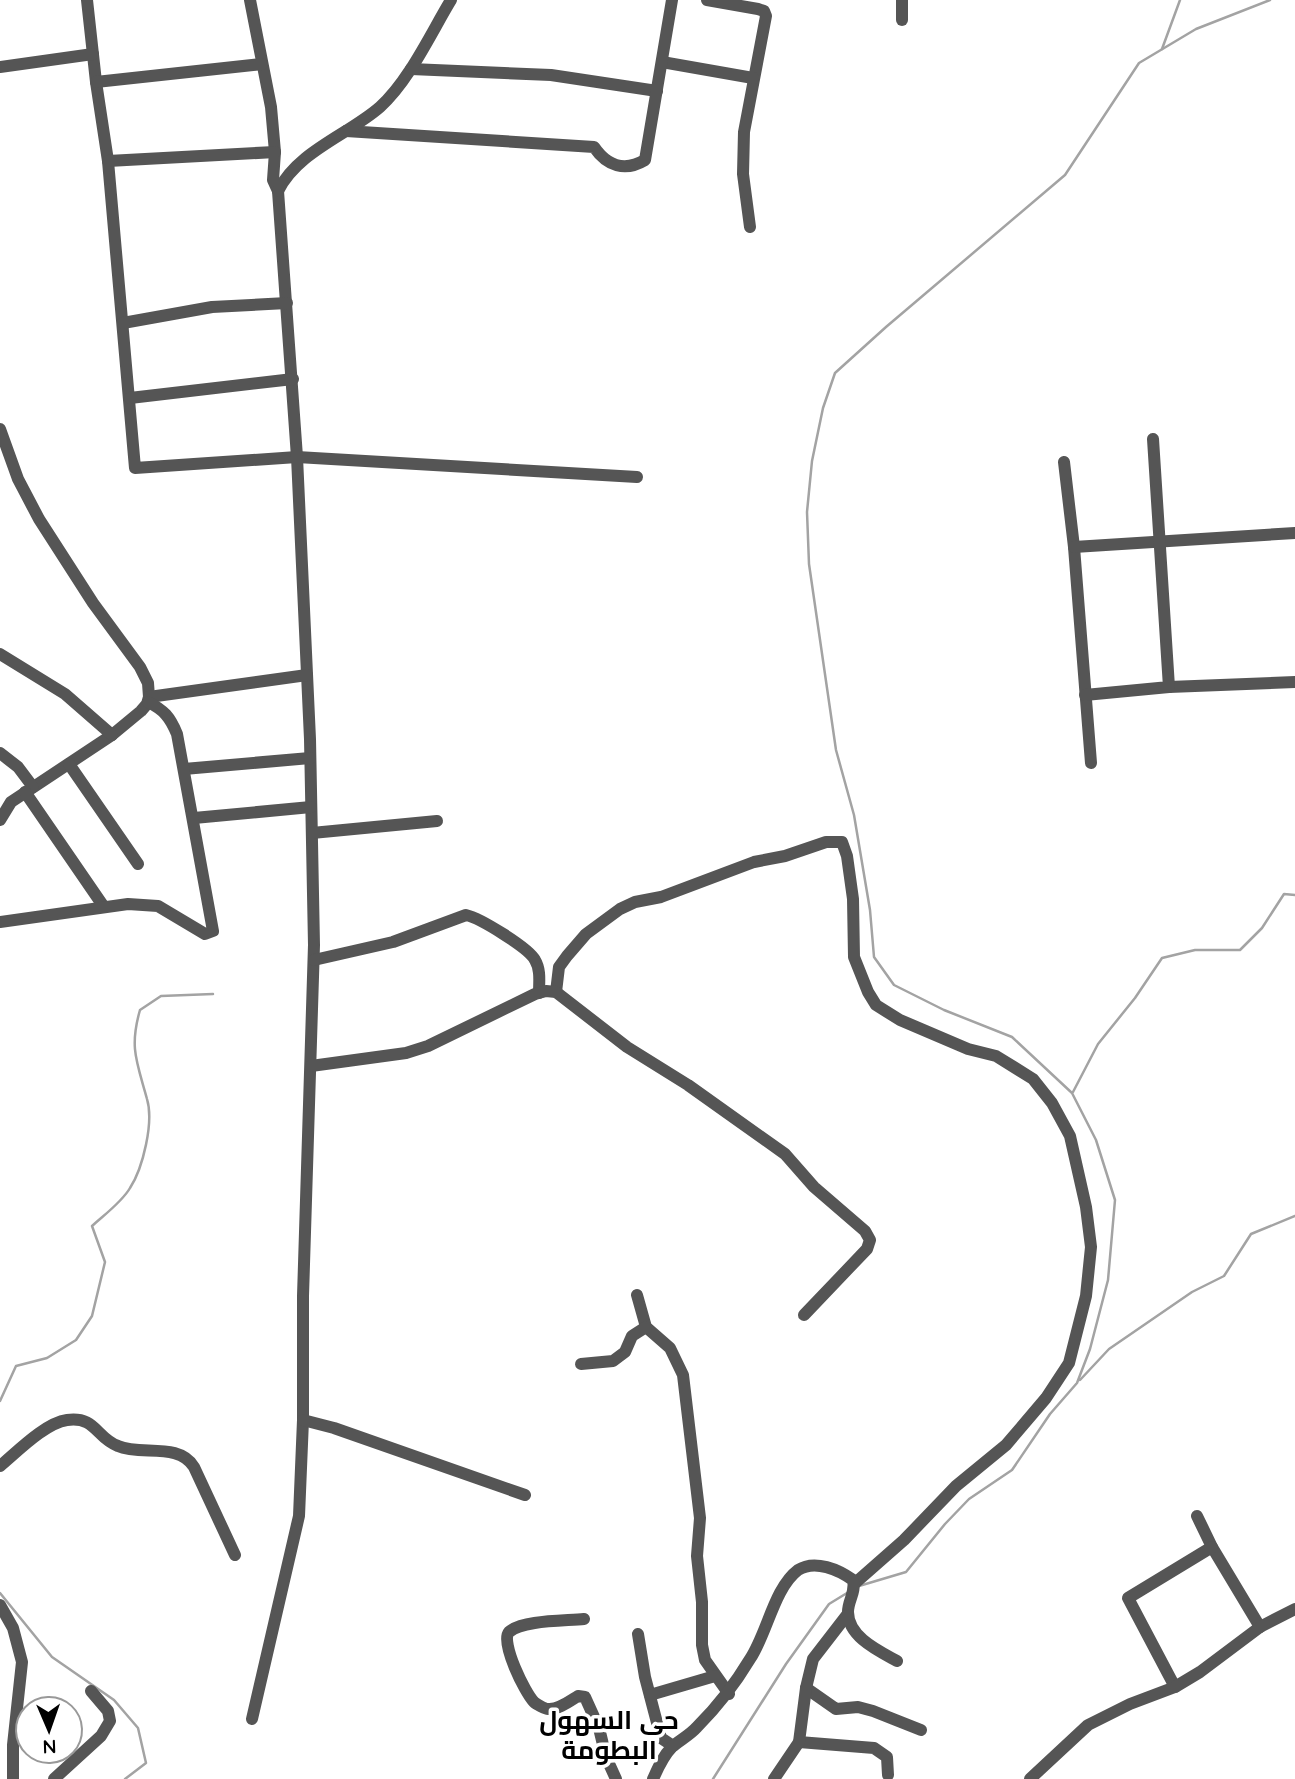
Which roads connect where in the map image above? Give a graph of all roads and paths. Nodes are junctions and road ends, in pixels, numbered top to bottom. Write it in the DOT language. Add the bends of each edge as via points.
graph roads {
  1 [pos="87,0"];
  2 [pos="250,0"];
  3 [pos="451,0"];
  4 [pos="669,0"];
  5 [pos="706,0"];
  6 [pos="902,0"];
  7 [pos="902,20"];
  8 [pos="93,54"];
  9 [pos="662,62"];
  10 [pos="262,64"];
  11 [pos="0,67"];
  12 [pos="411,69"];
  13 [pos="754,78"];
  14 [pos="96,82"];
  15 [pos="657,91"];
  16 [pos="346,131"];
  17 [pos="275,152"];
  18 [pos="108,161"];
  19 [pos="278,191"];
  20 [pos="750,226"];
  21 [pos="287,303"];
  22 [pos="123,323"];
  23 [pos="293,379"];
  24 [pos="130,398"];
  25 [pos="0,429"];
  26 [pos="1153,439"];
  27 [pos="297,457"];
  28 [pos="1064,463"];
  29 [pos="637,477"];
  30 [pos="1295,533"];
  31 [pos="1160,542"];
  32 [pos="1074,547"];
  33 [pos="0,654"];
  34 [pos="307,675"];
  35 [pos="1295,682"];
  36 [pos="1169,687"];
  37 [pos="1085,695"];
  38 [pos="149,699"];
  39 [pos="112,735"];
  40 [pos="0,753"];
  41 [pos="310,758"];
  42 [pos="1091,763"];
  43 [pos="69,764"];
  44 [pos="184,769"];
  45 [pos="29,790"];
  46 [pos="311,807"];
  47 [pos="194,818"];
  48 [pos="0,820"];
  49 [pos="437,821"];
  50 [pos="312,833"];
  51 [pos="138,864"];
  52 [pos="104,907"];
  53 [pos="0,922"];
  54 [pos="314,960"];
  55 [pos="556,992"];
  56 [pos="539,993"];
  57 [pos="311,1066"];
  58 [pos="637,1295"];
  59 [pos="804,1315"];
  60 [pos="646,1327"];
  61 [pos="581,1364"];
  62 [pos="303,1420"];
  63 [pos="0,1466"];
  64 [pos="525,1495"];
  65 [pos="1197,1516"];
  66 [pos="1212,1547"];
  67 [pos="235,1555"];
  68 [pos="853,1582"];
  69 [pos="0,1605"];
  70 [pos="1295,1609"];
  71 [pos="847,1615"];
  72 [pos="584,1619"];
  73 [pos="1261,1628"];
  74 [pos="638,1634"];
  75 [pos="897,1661"];
  76 [pos="715,1676"];
  77 [pos="1175,1687"];
  78 [pos="806,1688"];
  79 [pos="91,1690"];
  80 [pos="729,1694"];
  81 [pos="650,1695"];
  82 [pos="252,1719"];
  83 [pos="921,1731"];
  84 [pos="799,1742"];
  85 [pos="673,1746"];
  86 [pos="888,1775"];
  87 [pos="1035,1777"];
  88 [pos="13,1779"];
  89 [pos="54,1779"];
  90 [pos="616,1779"];
  91 [pos="653,1779"];
  92 [pos="774,1779"];
  1 -- 8 [label="street"];
  2 -- 10 [label="street"];
  3 -- 12 [label="street"];
  4 -- 9 [label="street"];
  5 -- 13 [label="street" via="764,11 766,24"];
  6 -- 7 [label="street"];
  8 -- 11 [label="street"];
  8 -- 14 [label="street"];
  9 -- 13 [label="street"];
  9 -- 15 [label="street"];
  10 -- 14 [label="street"];
  10 -- 17 [label="street"];
  12 -- 15 [label="street" via="551,75"];
  12 -- 16 [label="street" via="382,106"];
  13 -- 20 [label="street" via="743,155"];
  14 -- 18 [label="street"];
  15 -- 16 [label="street" via="645,160 634,167 615,165 594,147"];
  16 -- 19 [label="street" via="288,174"];
  17 -- 18 [label="street"];
  17 -- 19 [label="street" via="273,180"];
  18 -- 22 [label="street"];
  19 -- 21 [label="street"];
  21 -- 22 [label="street" via="212,307"];
  21 -- 23 [label="street"];
  22 -- 24 [label="street"];
  23 -- 24 [label="street"];
  23 -- 27 [label="street"];
  24 -- 27 [label="street" via="135,467"];
  25 -- 38 [label="street" via="39,519 139,667 148,683"];
  26 -- 31 [label="street"];
  27 -- 29 [label="street"];
  27 -- 34 [label="street"];
  28 -- 32 [label="street"];
  30 -- 31 [label="street"];
  31 -- 32 [label="street"];
  31 -- 36 [label="street"];
  32 -- 37 [label="street"];
  33 -- 39 [label="street" via="65,694"];
  34 -- 38 [label="street"];
  34 -- 41 [label="street"];
  35 -- 36 [label="street"];
  36 -- 37 [label="street"];
  37 -- 42 [label="street"];
  38 -- 39 [label="street"];
  38 -- 44 [label="street" via="171,718"];
  39 -- 43 [label="street"];
  40 -- 45 [label="street" via="18,767"];
  41 -- 44 [label="street"];
  41 -- 46 [label="street"];
  43 -- 45 [label="street"];
  43 -- 51 [label="street"];
  44 -- 47 [label="street"];
  45 -- 48 [label="street" via="11,802"];
  45 -- 52 [label="street"];
  46 -- 47 [label="street"];
  46 -- 50 [label="street"];
  47 -- 52 [label="street" via="213,931 205,934 158,906"];
  49 -- 50 [label="street"];
  50 -- 54 [label="street"];
  52 -- 53 [label="street"];
  54 -- 56 [label="street" via="393,942 466,915 477,917 524,947 540,975"];
  54 -- 57 [label="street"];
  55 -- 56 [label="street"];
  55 -- 59 [label="street" via="627,1047 785,1154 814,1187 865,1231 870,1240 867,1249"];
  55 -- 68 [label="street" via="559,967 567,956 586,934 620,909 662,898 754,862 826,842 842,842 853,899 854,957 876,1005 901,1020 1016,1066 1052,1102 1070,1136 1091,1247 1086,1296 1069,1363 1006,1445"];
  56 -- 57 [label="street" via="406,1054"];
  57 -- 62 [label="street"];
  58 -- 60 [label="street"];
  60 -- 61 [label="street" via="632,1336 625,1352 613,1361"];
  60 -- 76 [label="street" via="670,1348 683,1375 699,1507 702,1645"];
  62 -- 64 [label="street"];
  62 -- 82 [label="street" via="299,1516"];
  63 -- 67 [label="street" via="48,1427 65,1420 83,1419 119,1447 177,1454 194,1466"];
  65 -- 66 [label="street"];
  66 -- 73 [label="street"];
  66 -- 77 [label="street" via="1128,1598"];
  68 -- 71 [label="street"];
  68 -- 80 [label="street" via="834,1569 801,1568 788,1580 759,1646"];
  69 -- 88 [label="street" via="13,1628 22,1662"];
  70 -- 73 [label="street"];
  71 -- 75 [label="street" via="864,1640"];
  71 -- 78 [label="street" via="813,1659"];
  72 -- 90 [label="street" via="522,1625 509,1632 506,1646 534,1702 548,1709 578,1696 585,1698"];
  73 -- 77 [label="street"];
  74 -- 81 [label="street"];
  76 -- 80 [label="street"];
  76 -- 81 [label="street"];
  77 -- 87 [label="street" via="1088,1725"];
  78 -- 83 [label="street" via="836,1709 858,1707"];
  78 -- 84 [label="street"];
  79 -- 89 [label="street" via="108,1711 110,1721"];
  80 -- 85 [label="street"];
  81 -- 85 [label="street" via="662,1738"];
  84 -- 86 [label="street" via="874,1748 887,1757"];
  84 -- 92 [label="street"];
  85 -- 91 [label="street"];
}
